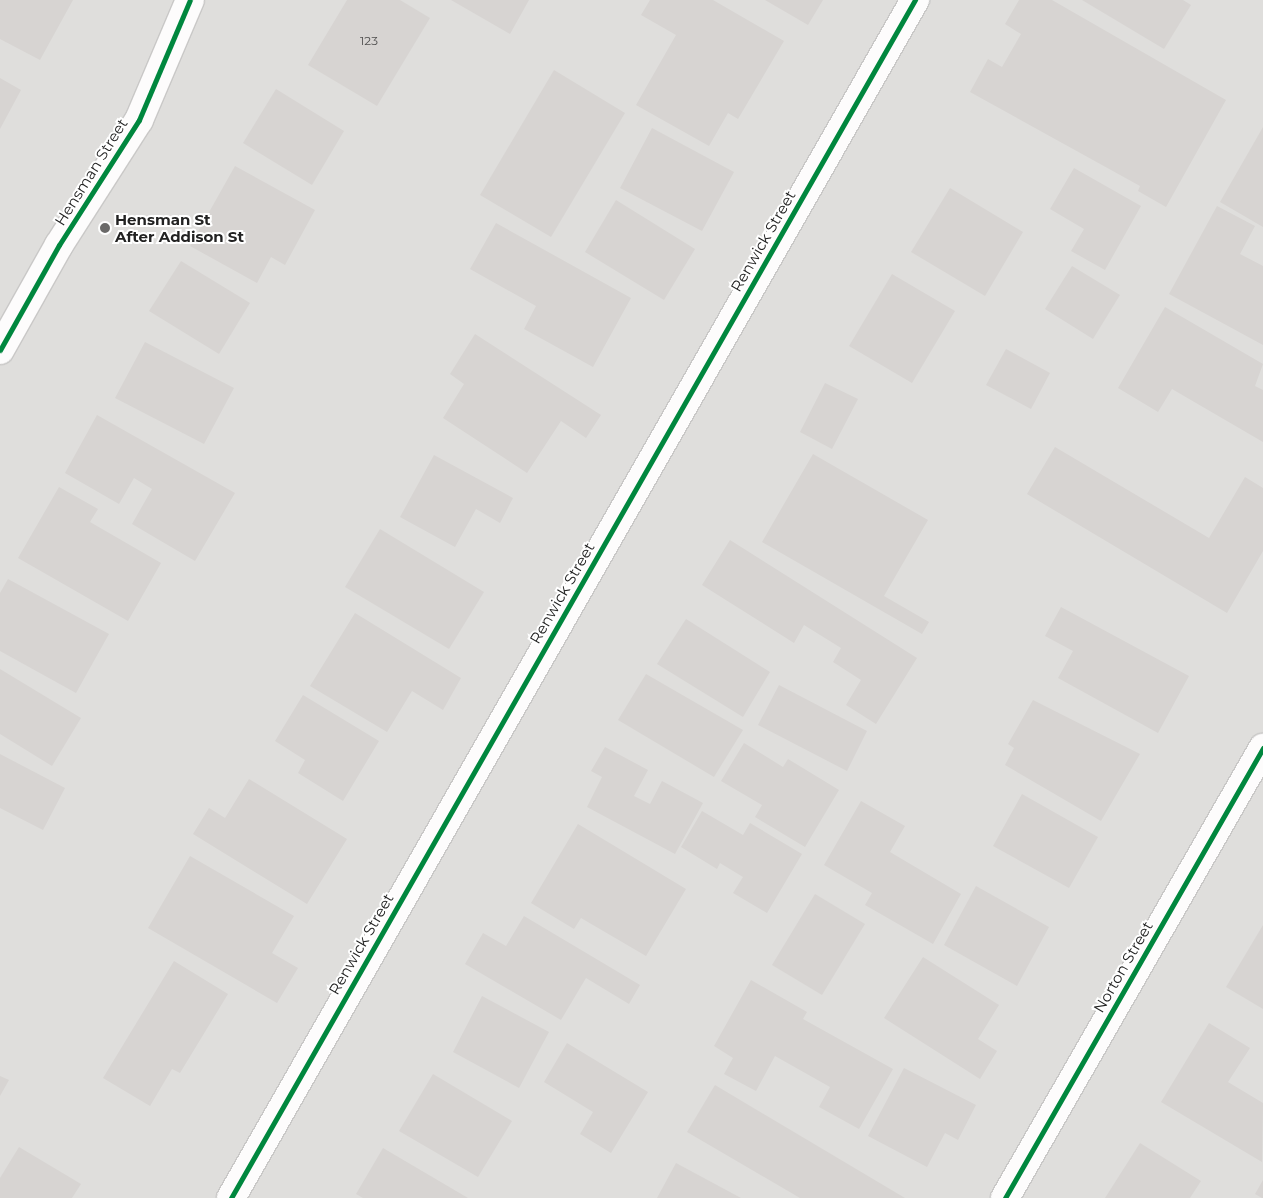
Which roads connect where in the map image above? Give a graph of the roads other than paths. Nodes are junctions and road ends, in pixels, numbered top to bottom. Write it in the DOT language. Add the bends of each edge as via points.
graph roads {
  1 [pos="190,0"];
  2 [pos="916,0"];
  3 [pos="0,350"];
  4 [pos="1263,748"];
  5 [pos="231,1198"];
  6 [pos="1005,1198"];
  1 -- 3 [label="street, Hensman Street" via="139,120 59,245"];
  2 -- 5 [label="street, Renwick Street"];
  4 -- 6 [label="street, Norton Street"];
}
